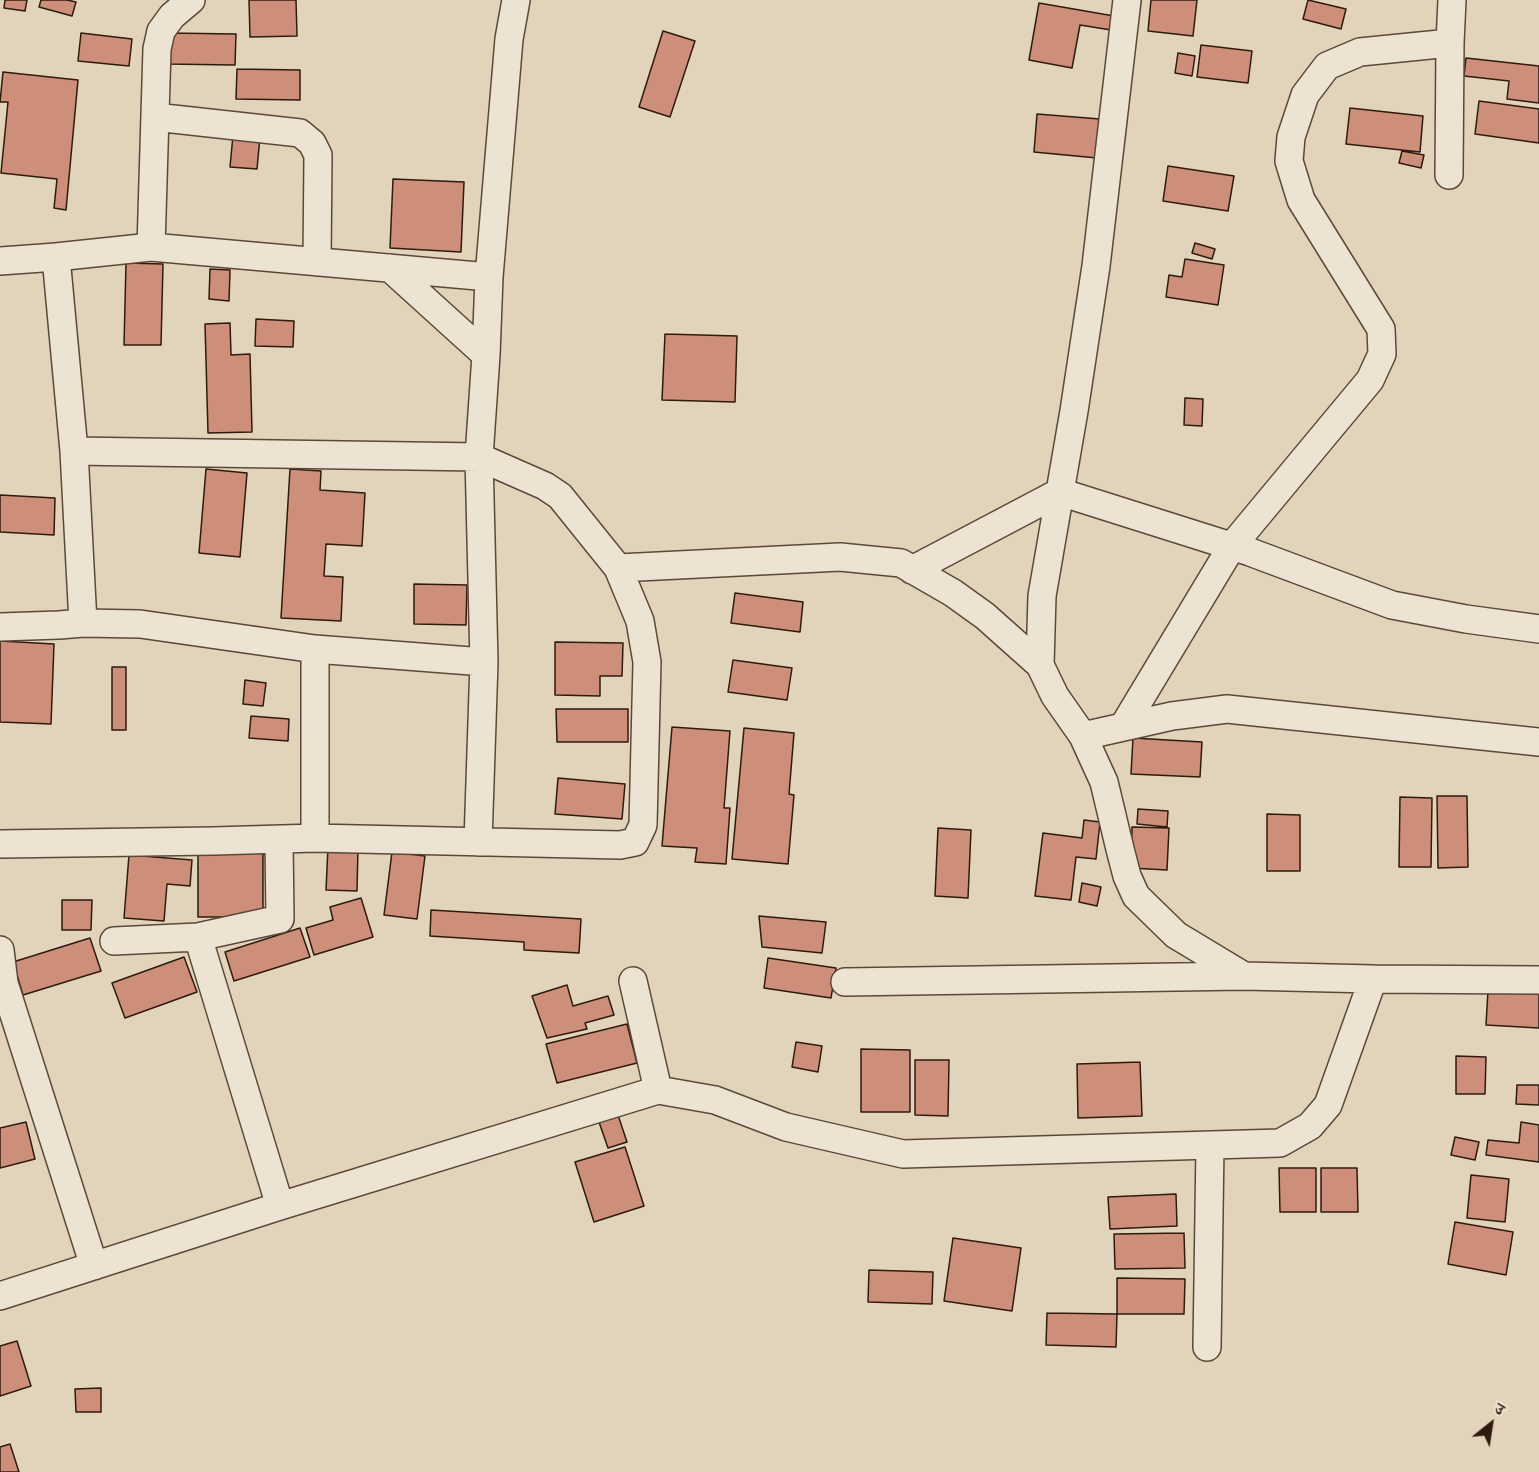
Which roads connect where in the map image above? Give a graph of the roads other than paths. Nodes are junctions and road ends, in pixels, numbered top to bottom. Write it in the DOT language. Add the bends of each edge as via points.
graph roads {
  1 [pos="191,0"];
  2 [pos="516,0"];
  3 [pos="1127,0"];
  4 [pos="1452,0"];
  5 [pos="1450,43"];
  6 [pos="155,117"];
  7 [pos="1449,175"];
  8 [pos="151,247"];
  9 [pos="56,257"];
  10 [pos="0,261"];
  11 [pos="317,262"];
  12 [pos="390,268"];
  13 [pos="489,278"];
  14 [pos="486,355"];
  15 [pos="75,451"];
  16 [pos="479,457"];
  17 [pos="1060,492"];
  18 [pos="1232,546"];
  19 [pos="618,568"];
  20 [pos="912,570"];
  21 [pos="82,623"];
  22 [pos="0,627"];
  23 [pos="1539,629"];
  24 [pos="315,649"];
  25 [pos="484,662"];
  26 [pos="1040,665"];
  27 [pos="1123,727"];
  28 [pos="1083,736"];
  29 [pos="1539,742"];
  30 [pos="315,838"];
  31 [pos="279,840"];
  32 [pos="478,842"];
  33 [pos="0,844"];
  34 [pos="198,937"];
  35 [pos="114,941"];
  36 [pos="0,950"];
  37 [pos="1244,976"];
  38 [pos="1373,979"];
  39 [pos="1539,980"];
  40 [pos="633,981"];
  41 [pos="845,982"];
  42 [pos="658,1090"];
  43 [pos="1210,1146"];
  44 [pos="280,1206"];
  45 [pos="94,1266"];
  46 [pos="0,1296"];
  47 [pos="1207,1347"];
  1 -- 6 [label="street" via="161,31"];
  2 -- 13 [label="street" via="509,39"];
  3 -- 17 [label="street" via="1096,266"];
  4 -- 5 [label="street"];
  5 -- 7 [label="street"];
  5 -- 18 [label="street" via="1360,52 1327,66 1305,95 1291,137 1289,161 1301,200 1381,329 1383,354 1370,380"];
  6 -- 8 [label="street"];
  6 -- 11 [label="street" via="300,133 312,143 318,155"];
  8 -- 9 [label="street"];
  8 -- 11 [label="street"];
  9 -- 10 [label="street"];
  9 -- 15 [label="street"];
  11 -- 12 [label="street"];
  12 -- 13 [label="street"];
  12 -- 14 [label="street"];
  13 -- 14 [label="street"];
  14 -- 16 [label="street"];
  15 -- 16 [label="street"];
  15 -- 21 [label="street"];
  16 -- 19 [label="street" via="560,496"];
  16 -- 25 [label="street"];
  17 -- 18 [label="street"];
  17 -- 20 [label="street"];
  17 -- 26 [label="street" via="1042,596"];
  18 -- 23 [label="street" via="1392,605"];
  18 -- 27 [label="street"];
  19 -- 20 [label="street" via="840,557 901,563"];
  19 -- 32 [label="street" via="640,621 646,662 643,825 635,842"];
  20 -- 26 [label="street" via="985,616"];
  21 -- 22 [label="street"];
  21 -- 24 [label="street" via="140,624"];
  24 -- 25 [label="street"];
  24 -- 30 [label="street"];
  25 -- 32 [label="street"];
  26 -- 28 [label="street" via="1055,696"];
  27 -- 28 [label="street"];
  27 -- 29 [label="street" via="1227,709"];
  28 -- 37 [label="street" via="1104,782 1127,876 1136,896 1176,935"];
  30 -- 31 [label="street"];
  30 -- 32 [label="street"];
  31 -- 33 [label="street"];
  31 -- 34 [label="street" via="280,919"];
  34 -- 35 [label="street"];
  34 -- 44 [label="street"];
  36 -- 45 [label="street" via="4,983"];
  37 -- 38 [label="street"];
  37 -- 41 [label="street"];
  38 -- 39 [label="street"];
  38 -- 43 [label="street" via="1328,1105 1310,1126 1281,1143"];
  40 -- 42 [label="street"];
  42 -- 43 [label="street" via="715,1100 786,1127 903,1154"];
  42 -- 44 [label="street"];
  43 -- 47 [label="street"];
  44 -- 45 [label="street"];
  45 -- 46 [label="street"];
}
